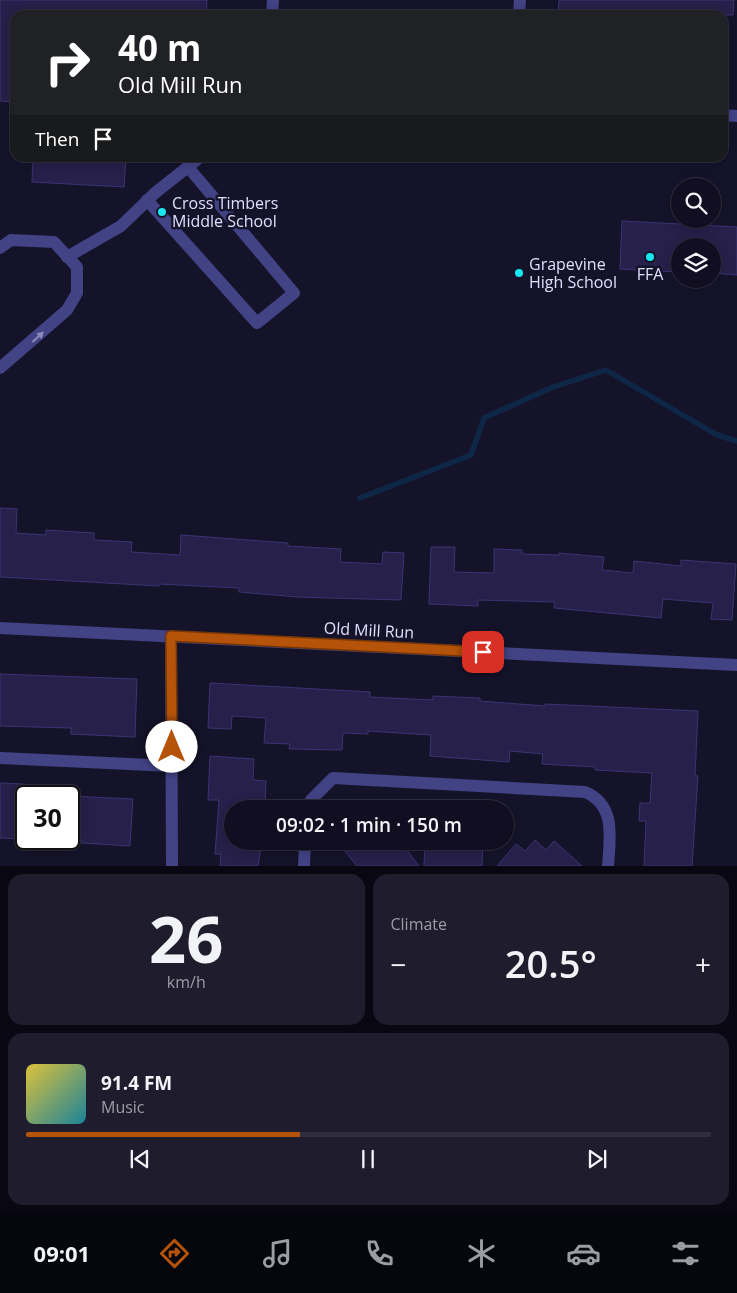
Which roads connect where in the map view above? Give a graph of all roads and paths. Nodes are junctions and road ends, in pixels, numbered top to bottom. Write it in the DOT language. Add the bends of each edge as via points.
graph roads {
  1 [pos="194,162"];
  2 [pos="188,167"];
  3 [pos="147,200"];
  4 [pos="0,248"];
  5 [pos="67,257"];
  6 [pos="0,368"];
  7 [pos="0,628"];
  8 [pos="171,636"];
  9 [pos="737,665"];
  10 [pos="0,758"];
  11 [pos="172,766"];
  12 [pos="311,800"];
  13 [pos="305,850"];
  14 [pos="172,866"];
  15 [pos="304,866"];
  16 [pos="608,866"];
  1 -- 2 [label="street"];
  2 -- 3 [label="street"];
  2 -- 3 [label="street" via="294,293 257,323"];
  3 -- 5 [label="street" via="121,226"];
  4 -- 5 [label="street" via="11,240 54,242"];
  6 -- 5 [label="street, one-way" via="67,310 78,292 77,267"];
  7 -- 8 [label="street, Old Mill Run"];
  8 -- 9 [label="street, Old Mill Run"];
  8 -- 11 [label="street"];
  10 -- 11 [label="street"];
  11 -- 14 [label="street"];
  12 -- 16 [label="street" via="333,778 585,792 598,797 607,814 610,829"];
  13 -- 15 [label="street"];
}
